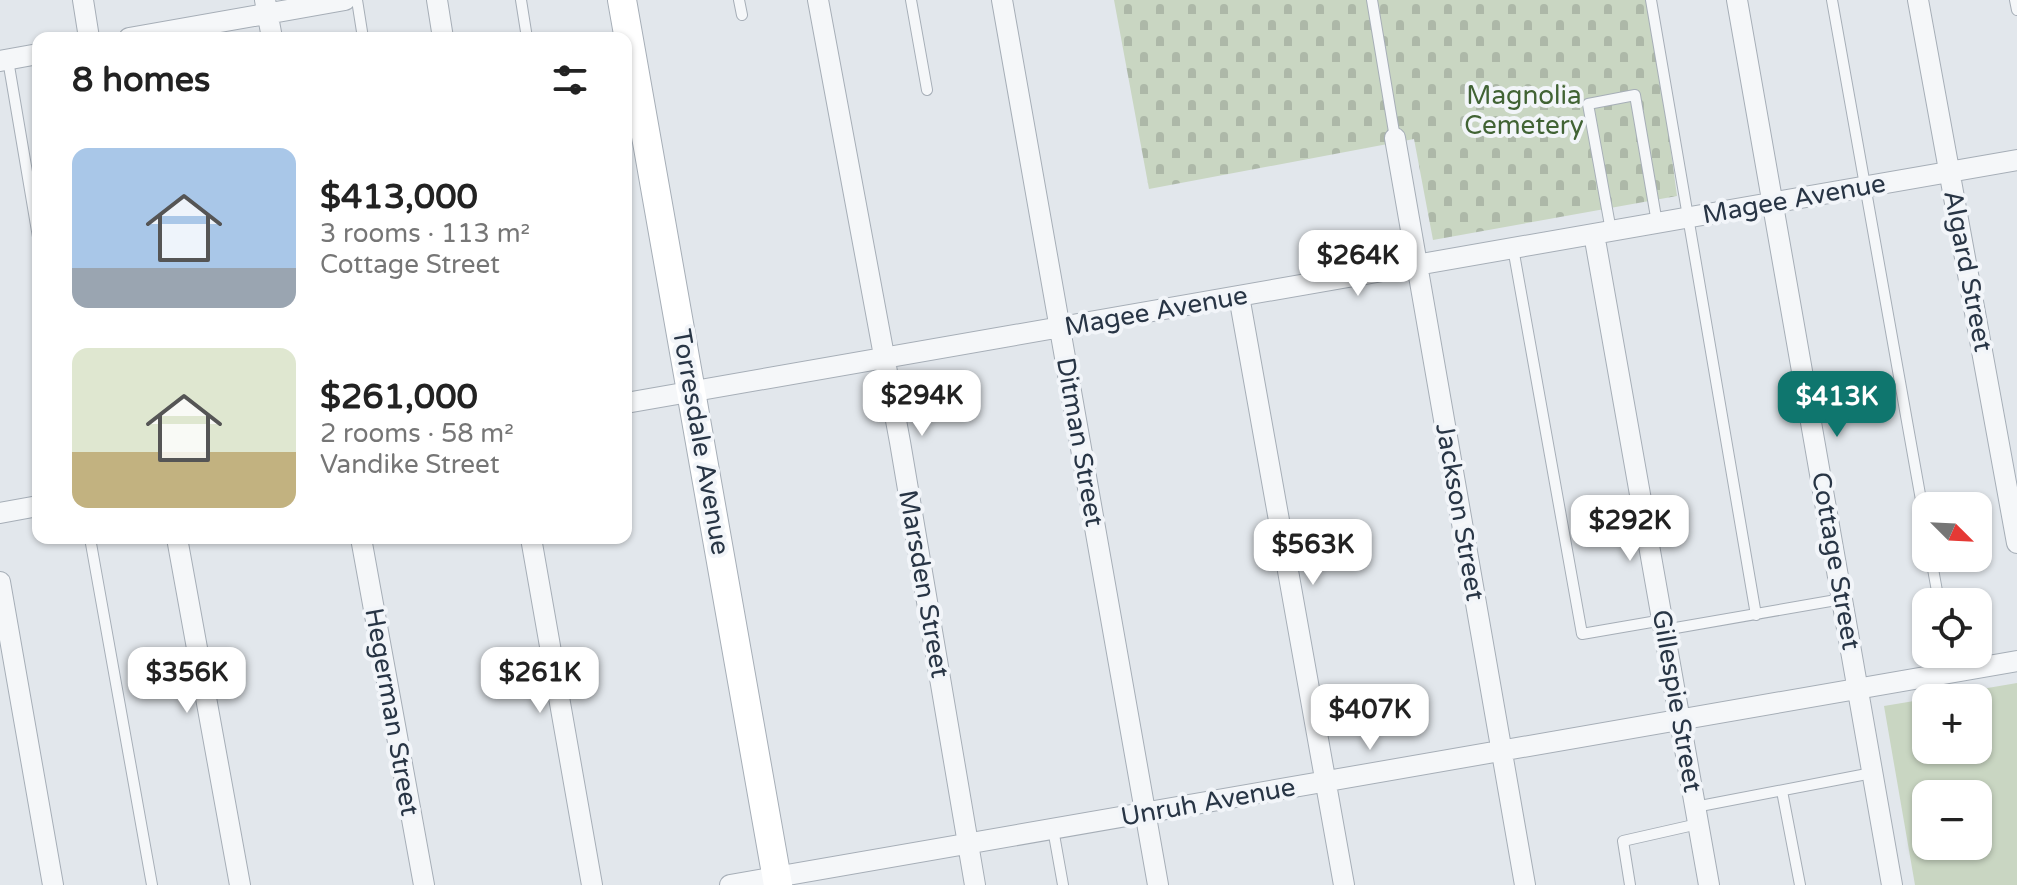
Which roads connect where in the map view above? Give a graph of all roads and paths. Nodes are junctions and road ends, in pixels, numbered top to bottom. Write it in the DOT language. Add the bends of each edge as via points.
graph roads {
  1 [pos="83,0"];
  2 [pos="345,0"];
  3 [pos="357,0"];
  4 [pos="437,0"];
  5 [pos="521,0"];
  6 [pos="622,0"];
  7 [pos="739,0"];
  8 [pos="818,0"];
  9 [pos="911,0"];
  10 [pos="1002,0"];
  11 [pos="1372,0"];
  12 [pos="1651,0"];
  13 [pos="1737,0"];
  14 [pos="1832,0"];
  15 [pos="1918,0"];
  16 [pos="2015,0"];
  17 [pos="267,7"];
  18 [pos="2017,10"];
  19 [pos="742,15"];
  20 [pos="88,32"];
  21 [pos="156,32"];
  22 [pos="271,32"];
  23 [pos="362,32"];
  24 [pos="442,32"];
  25 [pos="526,32"];
  26 [pos="628,32"];
  27 [pos="32,55"];
  28 [pos="632,56"];
  29 [pos="4,60"];
  30 [pos="927,90"];
  31 [pos="1395,138"];
  32 [pos="2017,160"];
  33 [pos="1949,172"];
  34 [pos="1865,186"];
  35 [pos="1773,202"];
  36 [pos="32,206"];
  37 [pos="1689,217"];
  38 [pos="1657,223"];
  39 [pos="1602,232"];
  40 [pos="1513,248"];
  41 [pos="1416,265"];
  42 [pos="1239,296"];
  43 [pos="1059,328"];
  44 [pos="885,358"];
  45 [pos="692,392"];
  46 [pos="632,402"];
  47 [pos="1920,492"];
  48 [pos="32,507"];
  49 [pos="0,513"];
  50 [pos="2017,543"];
  51 [pos="91,544"];
  52 [pos="178,544"];
  53 [pos="362,544"];
  54 [pos="532,544"];
  55 [pos="0,582"];
  56 [pos="1842,599"];
  57 [pos="1756,615"];
  58 [pos="1663,625"];
  59 [pos="2017,661"];
  60 [pos="1992,662"];
  61 [pos="1932,668"];
  62 [pos="1858,689"];
  63 [pos="1680,720"];
  64 [pos="1501,751"];
  65 [pos="1872,773"];
  66 [pos="1326,782"];
  67 [pos="1782,791"];
  68 [pos="1145,813"];
  69 [pos="1697,816"];
  70 [pos="1053,829"];
  71 [pos="970,842"];
  72 [pos="778,881"];
  73 [pos="53,885"];
  74 [pos="152,885"];
  75 [pos="240,885"];
  76 [pos="424,885"];
  77 [pos="592,885"];
  78 [pos="730,885"];
  79 [pos="975,885"];
  80 [pos="1063,885"];
  81 [pos="1158,885"];
  82 [pos="1344,885"];
  83 [pos="1525,885"];
  84 [pos="1630,885"];
  85 [pos="1709,885"];
  86 [pos="1800,885"];
  87 [pos="1892,885"];
  1 -- 20 [label="street"];
  2 -- 17 [label="street"];
  3 -- 23 [label="lane"];
  4 -- 24 [label="street"];
  5 -- 25 [label="lane"];
  6 -- 26 [label="street, Torresdale Avenue"];
  7 -- 19 [label="lane"];
  8 -- 44 [label="street, Marsden Street"];
  9 -- 30 [label="lane"];
  10 -- 43 [label="street, Ditman Street"];
  11 -- 31 [label="lane"];
  12 -- 37 [label="lane"];
  13 -- 35 [label="street, Cottage Street"];
  14 -- 34 [label="lane"];
  15 -- 33 [label="street, Algard Street"];
  16 -- 18 [label="lane"];
  17 -- 21 [label="street"];
  17 -- 22 [label="street"];
  27 -- 29 [label="street"];
  28 -- 45 [label="street, Torresdale Avenue"];
  29 -- 36 [label="lane"];
  31 -- 41 [label="street, Jackson Street"];
  32 -- 33 [label="street, Magee Avenue"];
  33 -- 34 [label="street, Magee Avenue"];
  33 -- 50 [label="street, Algard Street"];
  34 -- 35 [label="street, Magee Avenue"];
  34 -- 47 [label="lane"];
  35 -- 37 [label="street, Magee Avenue"];
  35 -- 56 [label="street, Cottage Street"];
  37 -- 38 [label="street, Magee Avenue"];
  37 -- 57 [label="lane"];
  38 -- 39 [label="street, Magee Avenue"];
  38 -- 39 [label="lane" via="1635,95 1588,104"];
  39 -- 40 [label="street, Magee Avenue"];
  39 -- 58 [label="street, Gillespie Street"];
  40 -- 41 [label="street, Magee Avenue"];
  40 -- 58 [label="lane" via="1582,634"];
  41 -- 42 [label="street, Magee Avenue"];
  41 -- 64 [label="street, Jackson Street"];
  42 -- 43 [label="street, Magee Avenue"];
  42 -- 66 [label="street"];
  43 -- 44 [label="street, Magee Avenue"];
  43 -- 68 [label="street, Ditman Street"];
  44 -- 45 [label="street, Magee Avenue"];
  44 -- 71 [label="street, Marsden Street"];
  45 -- 46 [label="street, Magee Avenue"];
  45 -- 72 [label="street, Torresdale Avenue"];
  48 -- 49 [label="street"];
  51 -- 74 [label="lane"];
  52 -- 75 [label="street"];
  53 -- 76 [label="street, Hegerman Street"];
  54 -- 77 [label="street"];
  55 -- 73 [label="street"];
  56 -- 57 [label="lane"];
  56 -- 62 [label="street, Cottage Street"];
  57 -- 58 [label="lane"];
  58 -- 63 [label="street, Gillespie Street"];
  59 -- 60 [label="street, Unruh Avenue"];
  61 -- 62 [label="street, Unruh Avenue"];
  62 -- 63 [label="street, Unruh Avenue"];
  62 -- 65 [label="street, Cottage Street"];
  63 -- 64 [label="street, Unruh Avenue"];
  63 -- 69 [label="street, Gillespie Street"];
  64 -- 66 [label="street, Unruh Avenue"];
  64 -- 83 [label="street, Jackson Street"];
  65 -- 67 [label="lane"];
  65 -- 87 [label="street, Cottage Street"];
  66 -- 68 [label="street, Unruh Avenue"];
  66 -- 82 [label="street"];
  67 -- 69 [label="lane"];
  67 -- 86 [label="lane"];
  68 -- 70 [label="street, Unruh Avenue"];
  68 -- 81 [label="street, Ditman Street"];
  69 -- 84 [label="lane" via="1623,841"];
  69 -- 85 [label="street, Gillespie Street"];
  70 -- 71 [label="street, Unruh Avenue"];
  70 -- 80 [label="lane"];
  71 -- 72 [label="street, Unruh Avenue"];
  71 -- 79 [label="street, Marsden Street"];
  72 -- 78 [label="street, Unruh Avenue"];
}
